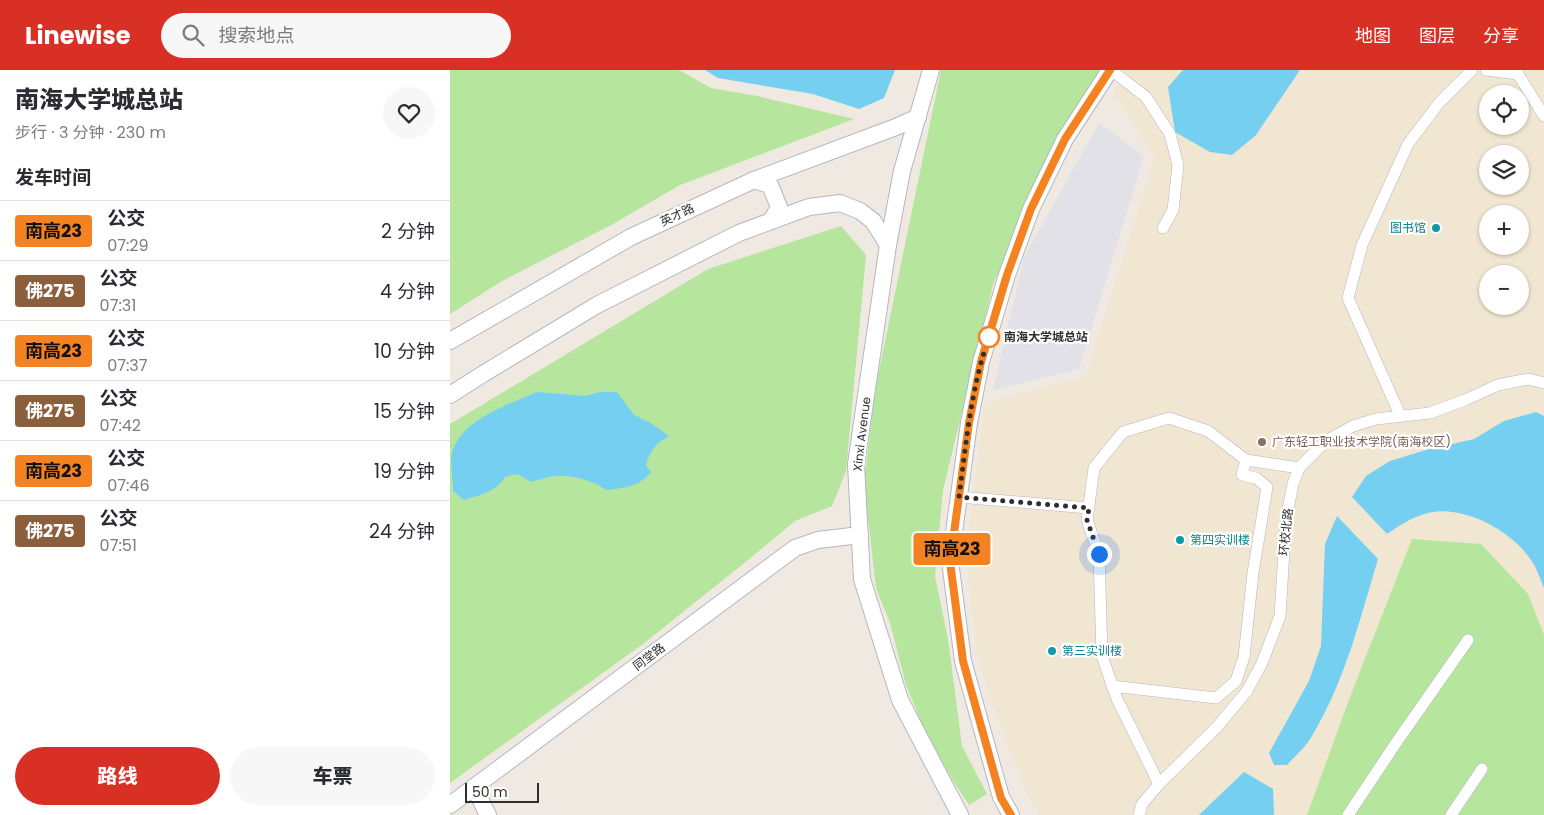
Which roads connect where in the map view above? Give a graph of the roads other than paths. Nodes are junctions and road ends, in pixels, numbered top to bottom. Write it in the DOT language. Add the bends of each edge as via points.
graph roads {
  1 [pos="931,70"];
  2 [pos="1111,70"];
  3 [pos="1472,70"];
  4 [pos="1486,70"];
  5 [pos="1544,116"];
  6 [pos="918,117"];
  7 [pos="754,180"];
  8 [pos="771,221"];
  9 [pos="1164,228"];
  10 [pos="888,245"];
  11 [pos="450,341"];
  12 [pos="1544,383"];
  13 [pos="450,395"];
  14 [pos="1400,415"];
  15 [pos="1246,460"];
  16 [pos="1299,468"];
  17 [pos="959,497"];
  18 [pos="1089,508"];
  19 [pos="860,535"];
  20 [pos="1468,640"];
  21 [pos="1112,686"];
  22 [pos="1482,769"];
  23 [pos="1159,784"];
  24 [pos="469,790"];
  25 [pos="450,805"];
  26 [pos="1009,814"];
  27 [pos="476,815"];
  28 [pos="488,815"];
  29 [pos="960,815"];
  30 [pos="1139,815"];
  31 [pos="1348,815"];
  32 [pos="1451,815"];
  1 -- 6 [label="main road, Xinxi Avenue"];
  2 -- 9 [label="street" via="1146,97 1170,134 1178,165 1173,210"];
  2 -- 17 [label="main road" via="1065,139 1031,209 1007,275 981,362"];
  3 -- 14 [label="street" via="1438,103 1408,144 1362,245 1348,298"];
  4 -- 5 [label="street" via="1518,74"];
  6 -- 7 [label="main road, 英才路"];
  6 -- 10 [label="main road, Xinxi Avenue" via="902,172"];
  7 -- 8 [label="main road" via="770,185 779,207"];
  7 -- 11 [label="main road, 英才路" via="631,236"];
  8 -- 10 [label="main road" via="809,207 840,203 860,211 873,221"];
  8 -- 13 [label="main road" via="739,233 597,305"];
  10 -- 19 [label="main road, Xinxi Avenue" via="856,464"];
  12 -- 14 [label="street, 环校北路" via="1528,379 1498,386 1430,413"];
  14 -- 16 [label="street, 环校北路" via="1353,426 1326,441"];
  15 -- 16 [label="street"];
  15 -- 18 [label="street" via="1208,431 1169,418 1132,429 1123,432 1094,468"];
  15 -- 21 [label="street" via="1242,475 1256,478 1267,487 1244,657 1236,681 1216,698"];
  16 -- 23 [label="street, 环校北路" via="1286,519 1280,616 1262,663 1247,692 1217,727"];
  17 -- 18 [label="street"];
  17 -- 26 [label="main road" via="950,562 963,661 1001,798"];
  18 -- 21 [label="street" via="1087,520 1099,554 1102,656"];
  19 -- 24 [label="main road, 同堂路" via="818,540 795,548"];
  19 -- 29 [label="main road, Xinxi Avenue" via="862,579 900,700"];
  20 -- 31 [label="street"];
  21 -- 23 [label="street"];
  22 -- 32 [label="street"];
  23 -- 30 [label="street, 环校北路" via="1142,804"];
  24 -- 25 [label="main road, 同堂路"];
  24 -- 27 [label="main road"];
  24 -- 28 [label="main road"];
}
